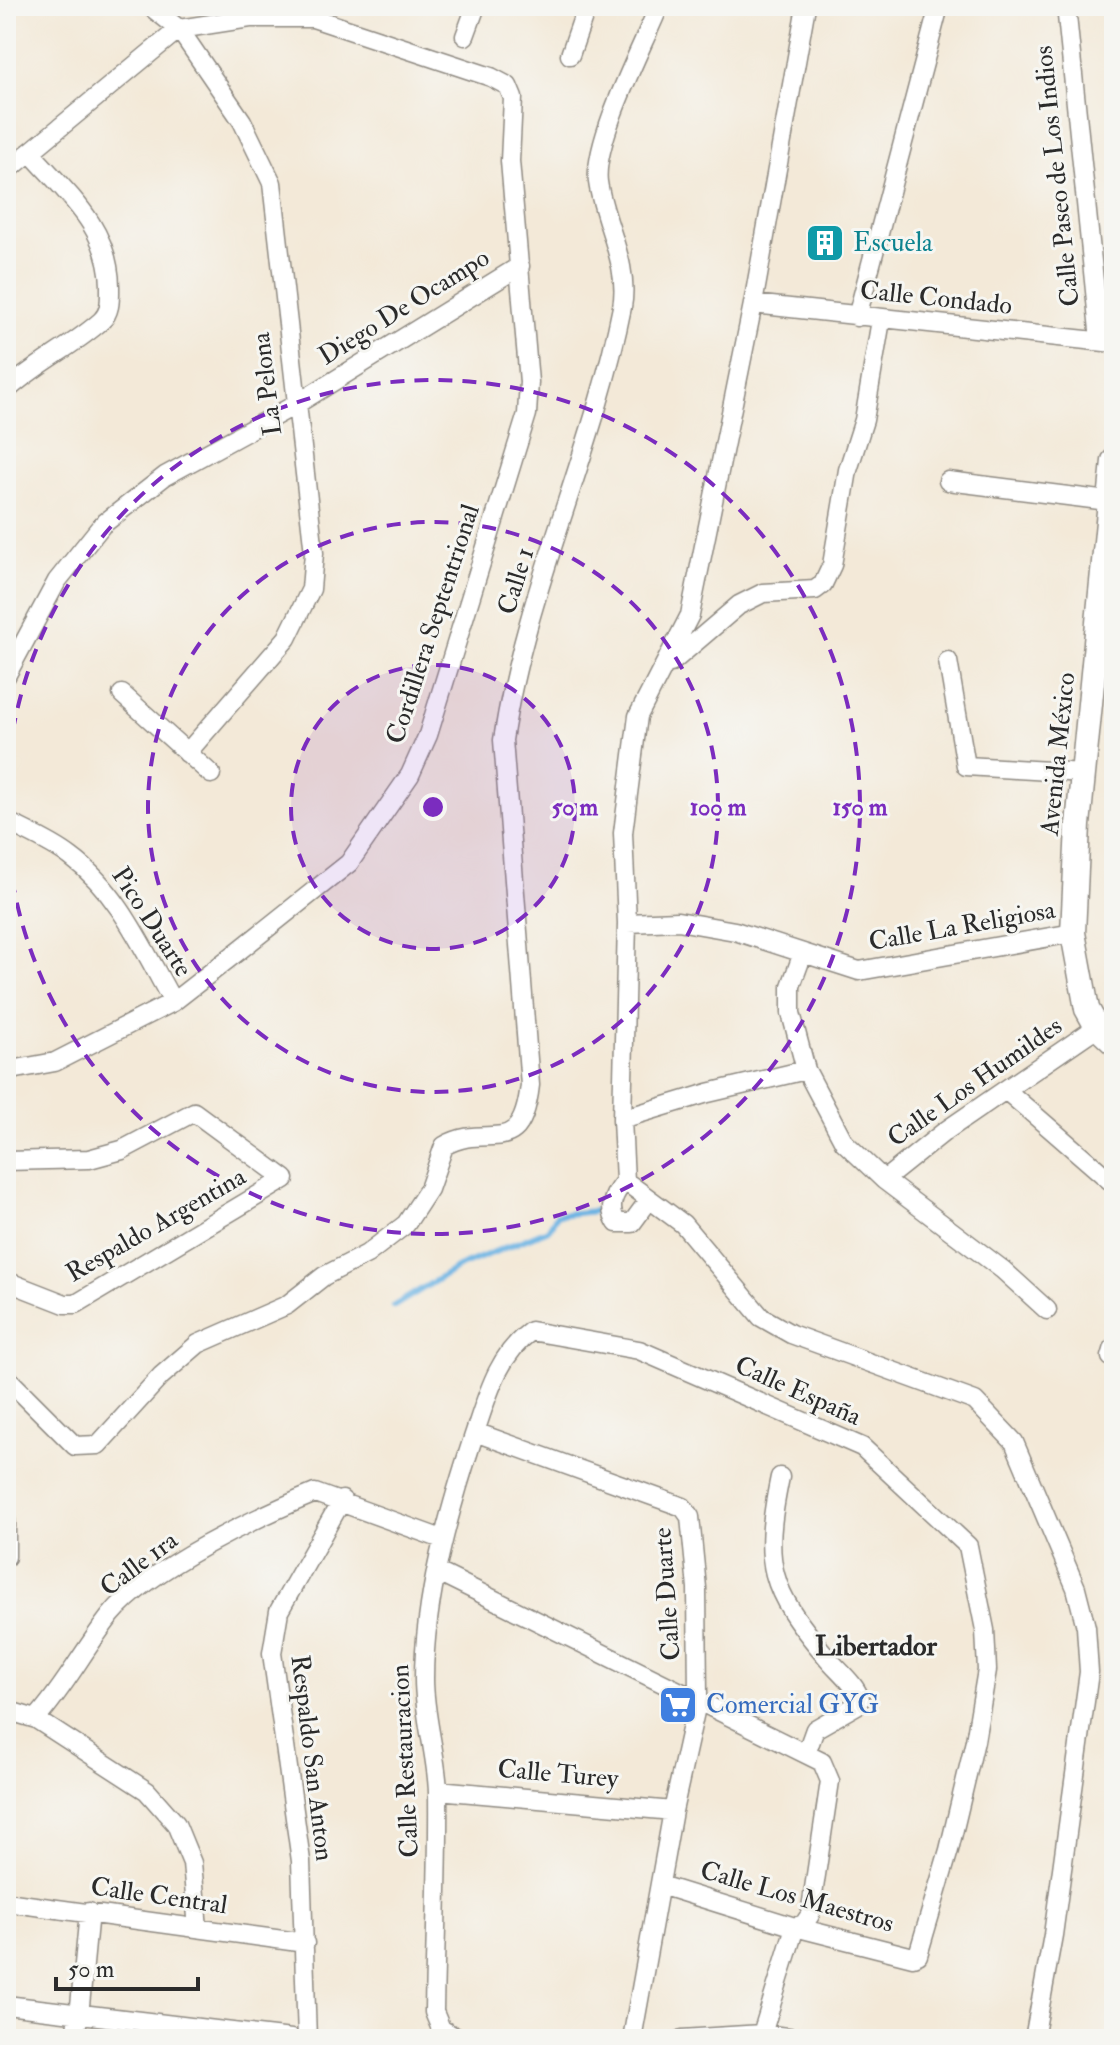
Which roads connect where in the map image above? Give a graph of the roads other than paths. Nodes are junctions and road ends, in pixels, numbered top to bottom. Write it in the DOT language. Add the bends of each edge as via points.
graph roads {
  1 [pos="150,6"];
  2 [pos="476,6"];
  3 [pos="587,6"];
  4 [pos="659,6"];
  5 [pos="806,6"];
  6 [pos="939,6"];
  7 [pos="1066,6"];
  8 [pos="179,29"];
  9 [pos="465,36"];
  10 [pos="570,55"];
  11 [pos="30,152"];
  12 [pos="6,172"];
  13 [pos="520,266"];
  14 [pos="753,304"];
  15 [pos="857,317"];
  16 [pos="881,320"];
  17 [pos="1107,342"];
  18 [pos="6,391"];
  19 [pos="295,405"];
  20 [pos="1114,461"];
  21 [pos="948,481"];
  22 [pos="1108,501"];
  23 [pos="948,661"];
  24 [pos="665,668"];
  25 [pos="6,676"];
  26 [pos="122,694"];
  27 [pos="187,753"];
  28 [pos="1084,773"];
  29 [pos="211,774"];
  30 [pos="6,821"];
  31 [pos="627,923"];
  32 [pos="1073,933"];
  33 [pos="803,953"];
  34 [pos="173,1002"];
  35 [pos="1106,1035"];
  36 [pos="806,1070"];
  37 [pos="6,1071"];
  38 [pos="1008,1092"];
  39 [pos="622,1119"];
  40 [pos="6,1161"];
  41 [pos="884,1180"];
  42 [pos="625,1181"];
  43 [pos="1114,1184"];
  44 [pos="649,1200"];
  45 [pos="6,1281"];
  46 [pos="1047,1310"];
  47 [pos="6,1377"];
  48 [pos="475,1432"];
  49 [pos="780,1477"];
  50 [pos="342,1500"];
  51 [pos="6,1520"];
  52 [pos="442,1539"];
  53 [pos="6,1557"];
  54 [pos="438,1572"];
  55 [pos="698,1698"];
  56 [pos="6,1710"];
  57 [pos="36,1719"];
  58 [pos="806,1754"];
  59 [pos="438,1790"];
  60 [pos="673,1811"];
  61 [pos="660,1885"];
  62 [pos="6,1902"];
  63 [pos="89,1912"];
  64 [pos="795,1927"];
  65 [pos="198,1928"];
  66 [pos="305,1943"];
  67 [pos="918,1955"];
  68 [pos="6,2005"];
  69 [pos="79,2016"];
  70 [pos="762,2034"];
  71 [pos="215,2035"];
  72 [pos="73,2039"];
  73 [pos="291,2039"];
  74 [pos="307,2039"];
  75 [pos="459,2039"];
  76 [pos="632,2039"];
  77 [pos="682,2039"];
  78 [pos="804,2039"];
  79 [pos="1034,2039"];
  1 -- 8 [label="street, La Pelona"];
  2 -- 9 [label="street"];
  3 -- 10 [label="street"];
  4 -- 47 [label="street, Calle 1" via="599,152 598,182 622,268 623,302 511,685 503,740 530,1085 527,1111 518,1128 500,1138 458,1138 444,1146 429,1189 406,1224 287,1305 198,1344 98,1445 75,1446"];
  5 -- 14 [label="street"];
  6 -- 15 [label="street"];
  7 -- 17 [label="street, Calle Paseo de Los Indios"];
  8 -- 11 [label="street"];
  8 -- 13 [label="street, Cordillera Septentrional" via="250,18 313,18 508,86 513,98 510,161"];
  8 -- 19 [label="street, La Pelona" via="242,121 272,183"];
  11 -- 12 [label="street"];
  11 -- 18 [label="street" via="96,228 109,264 110,304 103,319"];
  13 -- 19 [label="street, Diego De Ocampo"];
  13 -- 34 [label="street, Cordillera Septentrional" via="527,414 428,735 410,775 349,863"];
  14 -- 15 [label="street, Calle Condado"];
  14 -- 24 [label="street" via="690,615"];
  15 -- 16 [label="street, Calle Condado"];
  16 -- 17 [label="street, Calle Condado"];
  16 -- 24 [label="street" via="864,420 848,470 832,565 823,584 815,590 763,593 739,605"];
  19 -- 25 [label="street, Diego De Ocampo" via="165,476 102,525 57,581"];
  19 -- 27 [label="street, La Pelona" via="314,553 311,589 287,638"];
  20 -- 22 [label="street, Avenida México"];
  21 -- 22 [label="street"];
  22 -- 28 [label="street, Avenida México"];
  23 -- 28 [label="street" via="966,766"];
  24 -- 31 [label="street" via="638,716 623,833"];
  26 -- 27 [label="street"];
  27 -- 29 [label="street"];
  28 -- 32 [label="street, Avenida México"];
  30 -- 34 [label="street, Pico Duarte" via="69,855 91,874 112,898"];
  31 -- 33 [label="street, Calle La Religiosa" via="678,921 735,931"];
  31 -- 39 [label="street"];
  32 -- 33 [label="street, Calle La Religiosa" via="859,971"];
  32 -- 35 [label="street, Avenida México" via="1087,1009"];
  33 -- 36 [label="street" via="791,986 791,1013"];
  34 -- 37 [label="street, Cordillera Septentrional" via="55,1062"];
  35 -- 38 [label="street, Calle Los Humildes"];
  36 -- 39 [label="street"];
  36 -- 41 [label="street" via="844,1142"];
  38 -- 41 [label="street, Calle Los Humildes" via="944,1132"];
  38 -- 43 [label="street"];
  39 -- 42 [label="street"];
  40 -- 45 [label="street, Respaldo Argentina" via="89,1159 122,1150 194,1112 285,1179 76,1304"];
  41 -- 46 [label="street"];
  42 -- 44 [label="street"];
  42 -- 44 [label="street" via="612,1199 617,1223 632,1223"];
  44 -- 79 [label="street" via="683,1224 761,1317 791,1334 975,1401 1014,1442 1076,1588 1089,1672"];
  48 -- 52 [label="street, Calle España"];
  48 -- 55 [label="street, Calle Duarte" via="683,1507 697,1588"];
  48 -- 67 [label="street, Calle España" via="494,1378 510,1350 531,1331 639,1350 862,1447 962,1537 979,1586 987,1670 949,1850"];
  49 -- 58 [label="street" via="771,1523 771,1562 778,1590 860,1699 815,1729"];
  50 -- 52 [label="street"];
  50 -- 57 [label="street, Calle 1ra" via="315,1493 255,1518 159,1577 113,1613 64,1689"];
  50 -- 66 [label="street, Respaldo San Anton" via="279,1611 273,1631 301,1861"];
  51 -- 53 [label="street"];
  52 -- 54 [label="street, Calle Restauracion"];
  54 -- 55 [label="street"];
  54 -- 59 [label="street, Calle Restauracion" via="424,1676 425,1720"];
  55 -- 58 [label="street"];
  55 -- 60 [label="street, Calle Duarte"];
  56 -- 57 [label="street"];
  57 -- 65 [label="street" via="147,1791 176,1824 192,1863"];
  58 -- 64 [label="street" via="822,1762 830,1781 810,1915"];
  59 -- 60 [label="street, Calle Turey"];
  59 -- 75 [label="street, Calle Restauracion" via="434,2012 441,2029"];
  60 -- 61 [label="street, Calle Duarte"];
  61 -- 64 [label="street, Calle Los Maestros"];
  61 -- 76 [label="street, Calle Duarte"];
  62 -- 63 [label="street, Calle Central"];
  63 -- 65 [label="street, Calle Central"];
  63 -- 69 [label="street"];
  64 -- 67 [label="street, Calle Los Maestros"];
  64 -- 70 [label="street"];
  65 -- 66 [label="street, Calle Central"];
  66 -- 74 [label="street, Respaldo San Anton"];
  68 -- 69 [label="street"];
  69 -- 71 [label="street"];
  69 -- 72 [label="street"];
  70 -- 77 [label="street"];
  70 -- 78 [label="street"];
  71 -- 73 [label="street"];
}
